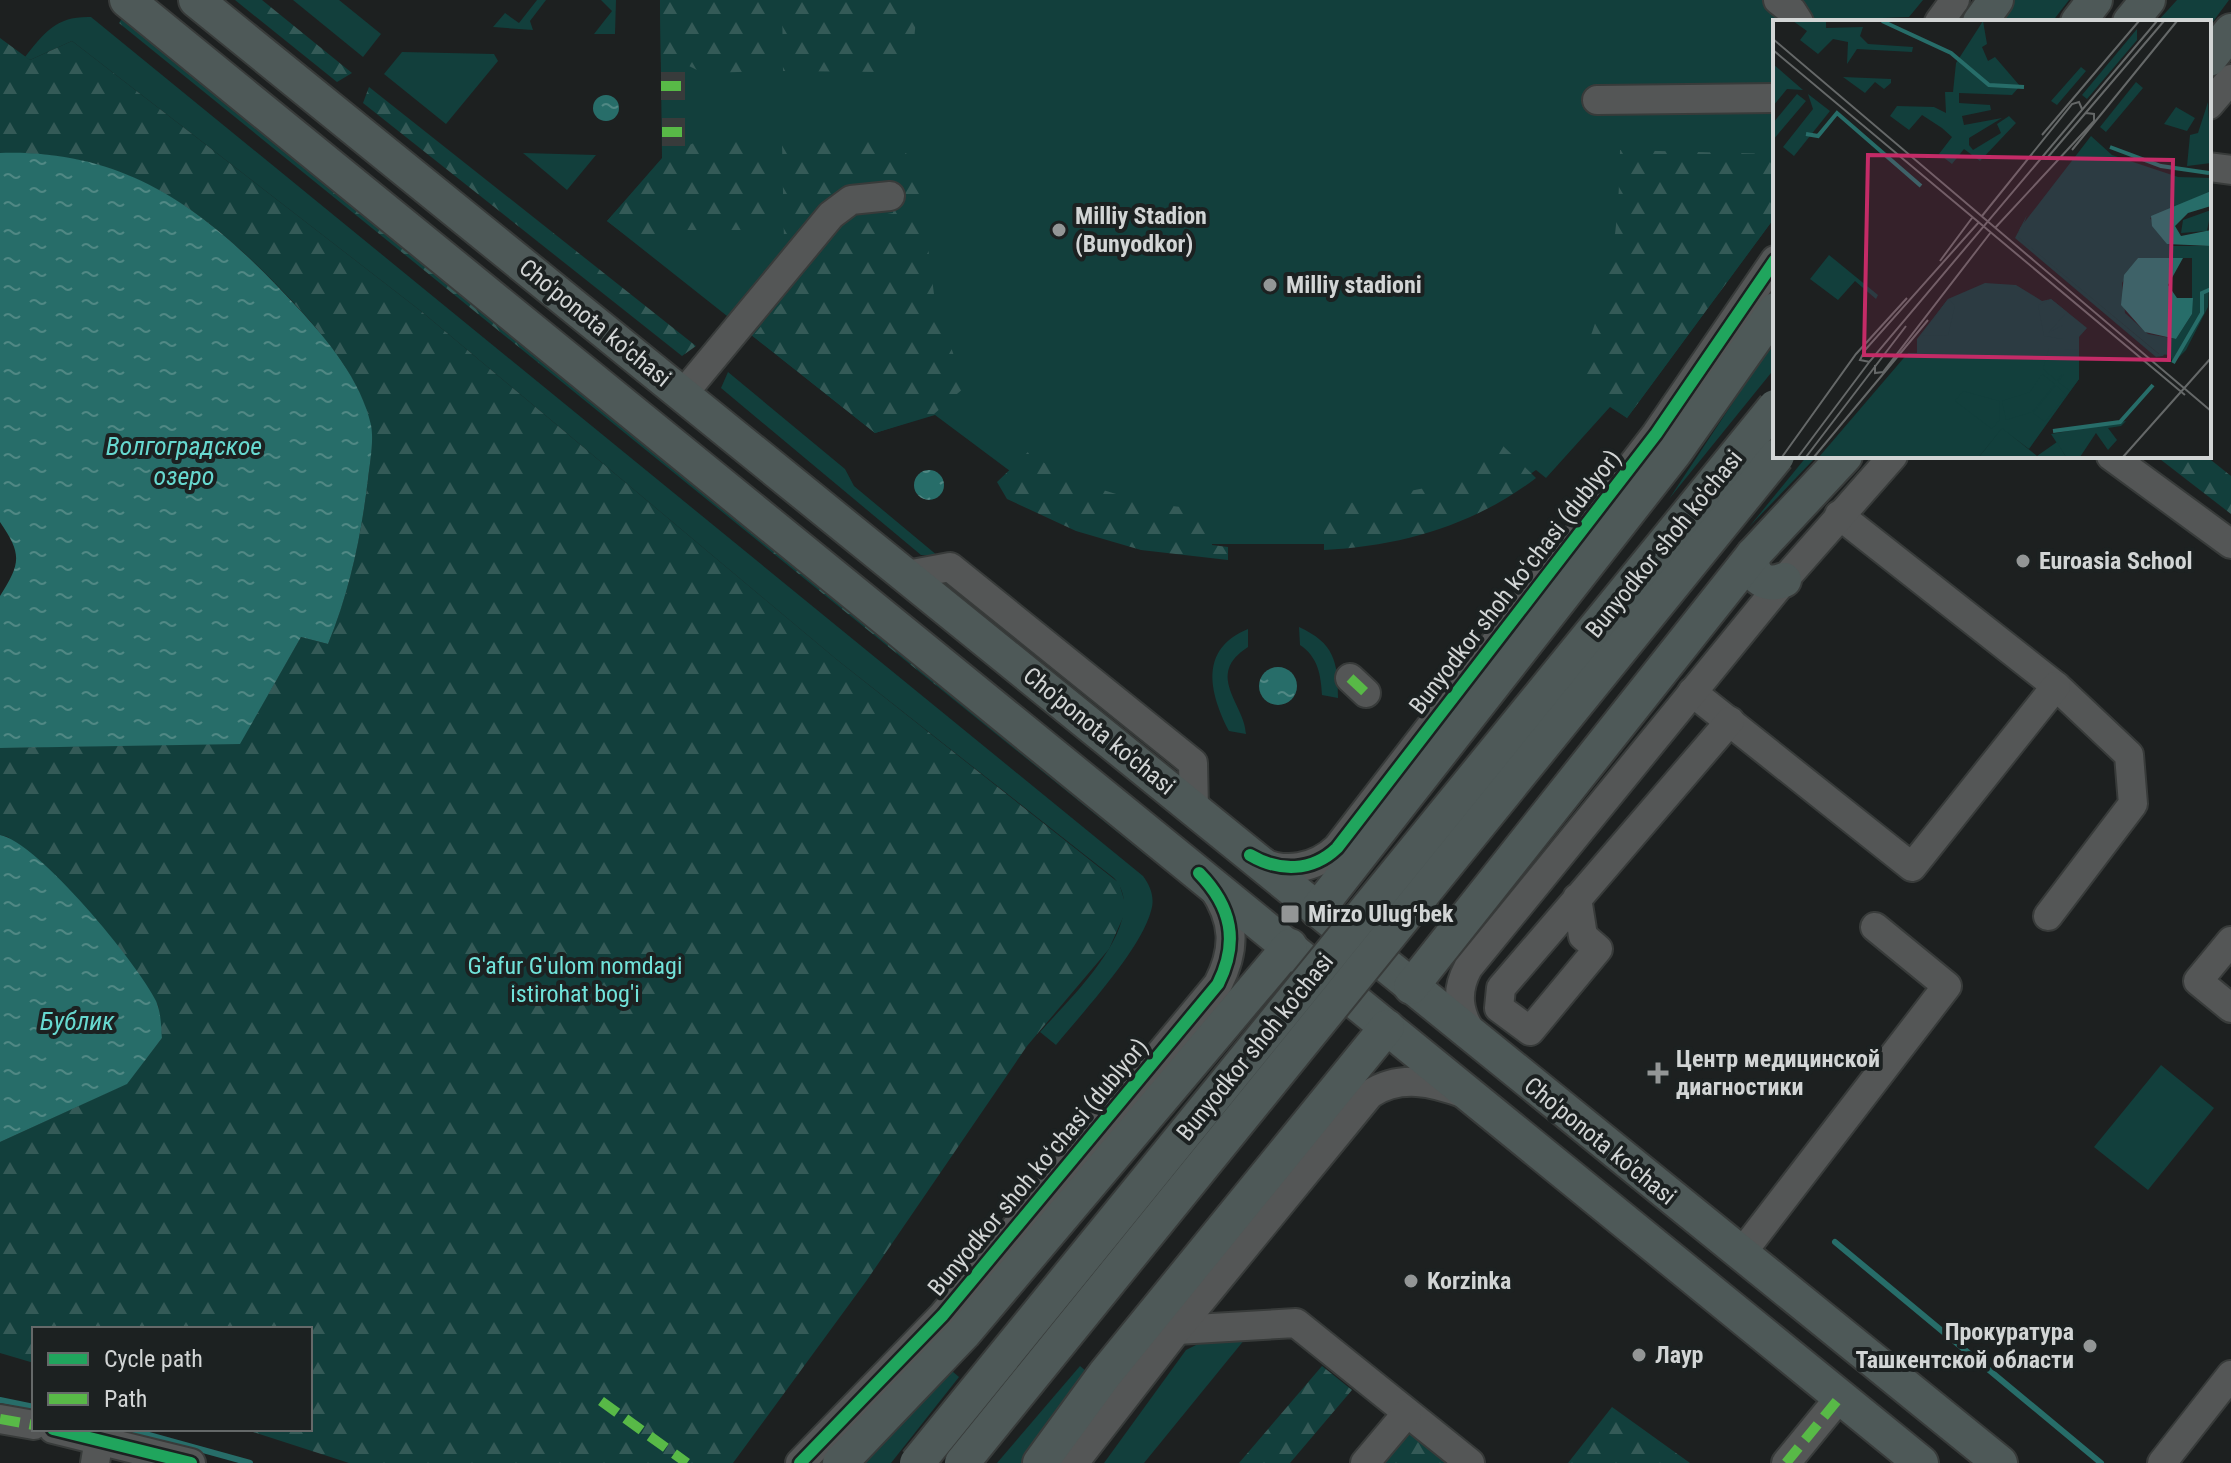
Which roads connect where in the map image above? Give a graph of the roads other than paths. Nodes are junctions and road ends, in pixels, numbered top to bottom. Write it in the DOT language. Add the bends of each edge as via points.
graph roads {
  1 [pos="196,0"];
  2 [pos="1778,0"];
  3 [pos="1955,0"];
  4 [pos="1996,0"];
  5 [pos="2095,0"];
  6 [pos="2148,0"];
  7 [pos="132,3"];
  8 [pos="1798,20"];
  9 [pos="1940,20"];
  10 [pos="1981,20"];
  11 [pos="2080,20"];
  12 [pos="2132,20"];
  13 [pos="2231,31"];
  14 [pos="2211,56"];
  15 [pos="2231,79"];
  16 [pos="1773,98"];
  17 [pos="1597,100"];
  18 [pos="2211,103"];
  19 [pos="2211,167"];
  20 [pos="2231,170"];
  21 [pos="890,196"];
  22 [pos="1773,263"];
  23 [pos="1773,313"];
  24 [pos="683,394"];
  25 [pos="1773,409"];
  26 [pos="1775,458"];
  27 [pos="1843,458"];
  28 [pos="1891,458"];
  29 [pos="2114,458"];
  30 [pos="1839,515"];
  31 [pos="2231,544"];
  32 [pos="1753,555"];
  33 [pos="1784,580"];
  34 [pos="2056,686"];
  35 [pos="1692,692"];
  36 [pos="1730,721"];
  37 [pos="1250,855"];
  38 [pos="1199,873"];
  39 [pos="1577,898"];
  40 [pos="1317,910"];
  41 [pos="2048,916"];
  42 [pos="1875,927"];
  43 [pos="2231,941"];
  44 [pos="1290,946"];
  45 [pos="1411,987"];
  46 [pos="2231,1008"];
  47 [pos="1387,1027"];
  48 [pos="1482,1045"];
  49 [pos="1473,1097"];
  50 [pos="1741,1254"];
  51 [pos="1824,1321"];
  52 [pos="1177,1330"];
  53 [pos="1794,1359"];
  54 [pos="2231,1375"];
  55 [pos="1840,1397"];
  56 [pos="876,1406"];
  57 [pos="1407,1413"];
  58 [pos="0,1419"];
  59 [pos="32,1425"];
  60 [pos="57,1431"];
  61 [pos="97,1451"];
  62 [pos="191,1463"];
  63 [pos="800,1463"];
  64 [pos="840,1463"];
  65 [pos="917,1463"];
  66 [pos="962,1463"];
  67 [pos="1040,1463"];
  68 [pos="1074,1463"];
  69 [pos="1365,1463"];
  70 [pos="1470,1463"];
  71 [pos="1786,1463"];
  72 [pos="1921,1463"];
  73 [pos="2000,1463"];
  74 [pos="2162,1463"];
  1 -- 24 [label="main road, Cho'ponota ko'chasi"];
  2 -- 8 [label="street"];
  3 -- 9 [label="street"];
  4 -- 10 [label="main road"];
  5 -- 11 [label="main road"];
  6 -- 12 [label="main road"];
  7 -- 38 [label="main road, Cho'ponota ko'chasi"];
  13 -- 14 [label="main road"];
  15 -- 18 [label="street"];
  16 -- 17 [label="street"];
  19 -- 20 [label="street"];
  21 -- 24 [label="street" via="851,200 831,215"];
  22 -- 37 [label="street, Bunyodkor shoh koʻchasi (dublyor)" via="1656,434 1337,848 1322,860 1299,867 1276,866"];
  23 -- 40 [label="main road" via="1675,452"];
  24 -- 37 [label="main road, Cho'ponota ko'chasi"];
  25 -- 65 [label="main road, Bunyodkor shoh ko'chasi, bridge"];
  26 -- 66 [label="main road, Bunyodkor shoh ko'chasi, bridge"];
  27 -- 32 [label="main road"];
  28 -- 30 [label="street"];
  29 -- 31 [label="street"];
  30 -- 33 [label="street"];
  30 -- 34 [label="street"];
  32 -- 33 [label="main road" via="1759,579"];
  32 -- 45 [label="main road"];
  33 -- 35 [label="street"];
  34 -- 36 [label="street" via="1912,867"];
  34 -- 41 [label="street" via="2129,755 2133,804"];
  35 -- 36 [label="street"];
  35 -- 48 [label="street" via="1468,968 1460,1004 1468,1028"];
  36 -- 39 [label="street"];
  37 -- 40 [label="main road, Cho'ponota ko'chasi"];
  38 -- 44 [label="main road, Cho'ponota ko'chasi"];
  38 -- 56 [label="street, Bunyodkor shoh koʻchasi (dublyor)" via="1221,900 1231,928 1230,954 1218,984 943,1315"];
  40 -- 45 [label="main road, Cho'ponota ko'chasi"];
  42 -- 50 [label="street" via="1947,986"];
  43 -- 46 [label="street" via="2198,981"];
  44 -- 47 [label="main road, Cho'ponota ko'chasi"];
  44 -- 56 [label="main road" via="964,1333"];
  45 -- 48 [label="main road, Cho'ponota ko'chasi"];
  47 -- 49 [label="main road, Cho'ponota ko'chasi"];
  47 -- 67 [label="main road" via="1105,1374"];
  48 -- 50 [label="main road, Cho'ponota ko'chasi"];
  49 -- 52 [label="street" via="1408,1081 1370,1094"];
  49 -- 53 [label="main road, Cho'ponota ko'chasi"];
  50 -- 51 [label="main road, Cho'ponota ko'chasi"];
  51 -- 53 [label="main road" via="1830,1340 1827,1356 1814,1364"];
  51 -- 73 [label="main road, Cho'ponota ko'chasi"];
  52 -- 57 [label="street" via="1296,1323"];
  52 -- 68 [label="street"];
  53 -- 55 [label="main road, Cho'ponota ko'chasi"];
  54 -- 74 [label="street"];
  55 -- 71 [label="street"];
  55 -- 72 [label="main road, Cho'ponota ko'chasi"];
  56 -- 63 [label="street, Bunyodkor shoh koʻchasi (dublyor)"];
  56 -- 64 [label="main road"];
  57 -- 69 [label="street"];
  57 -- 70 [label="street"];
  58 -- 59 [label="street"];
  60 -- 61 [label="street"];
  61 -- 62 [label="street"];
}
